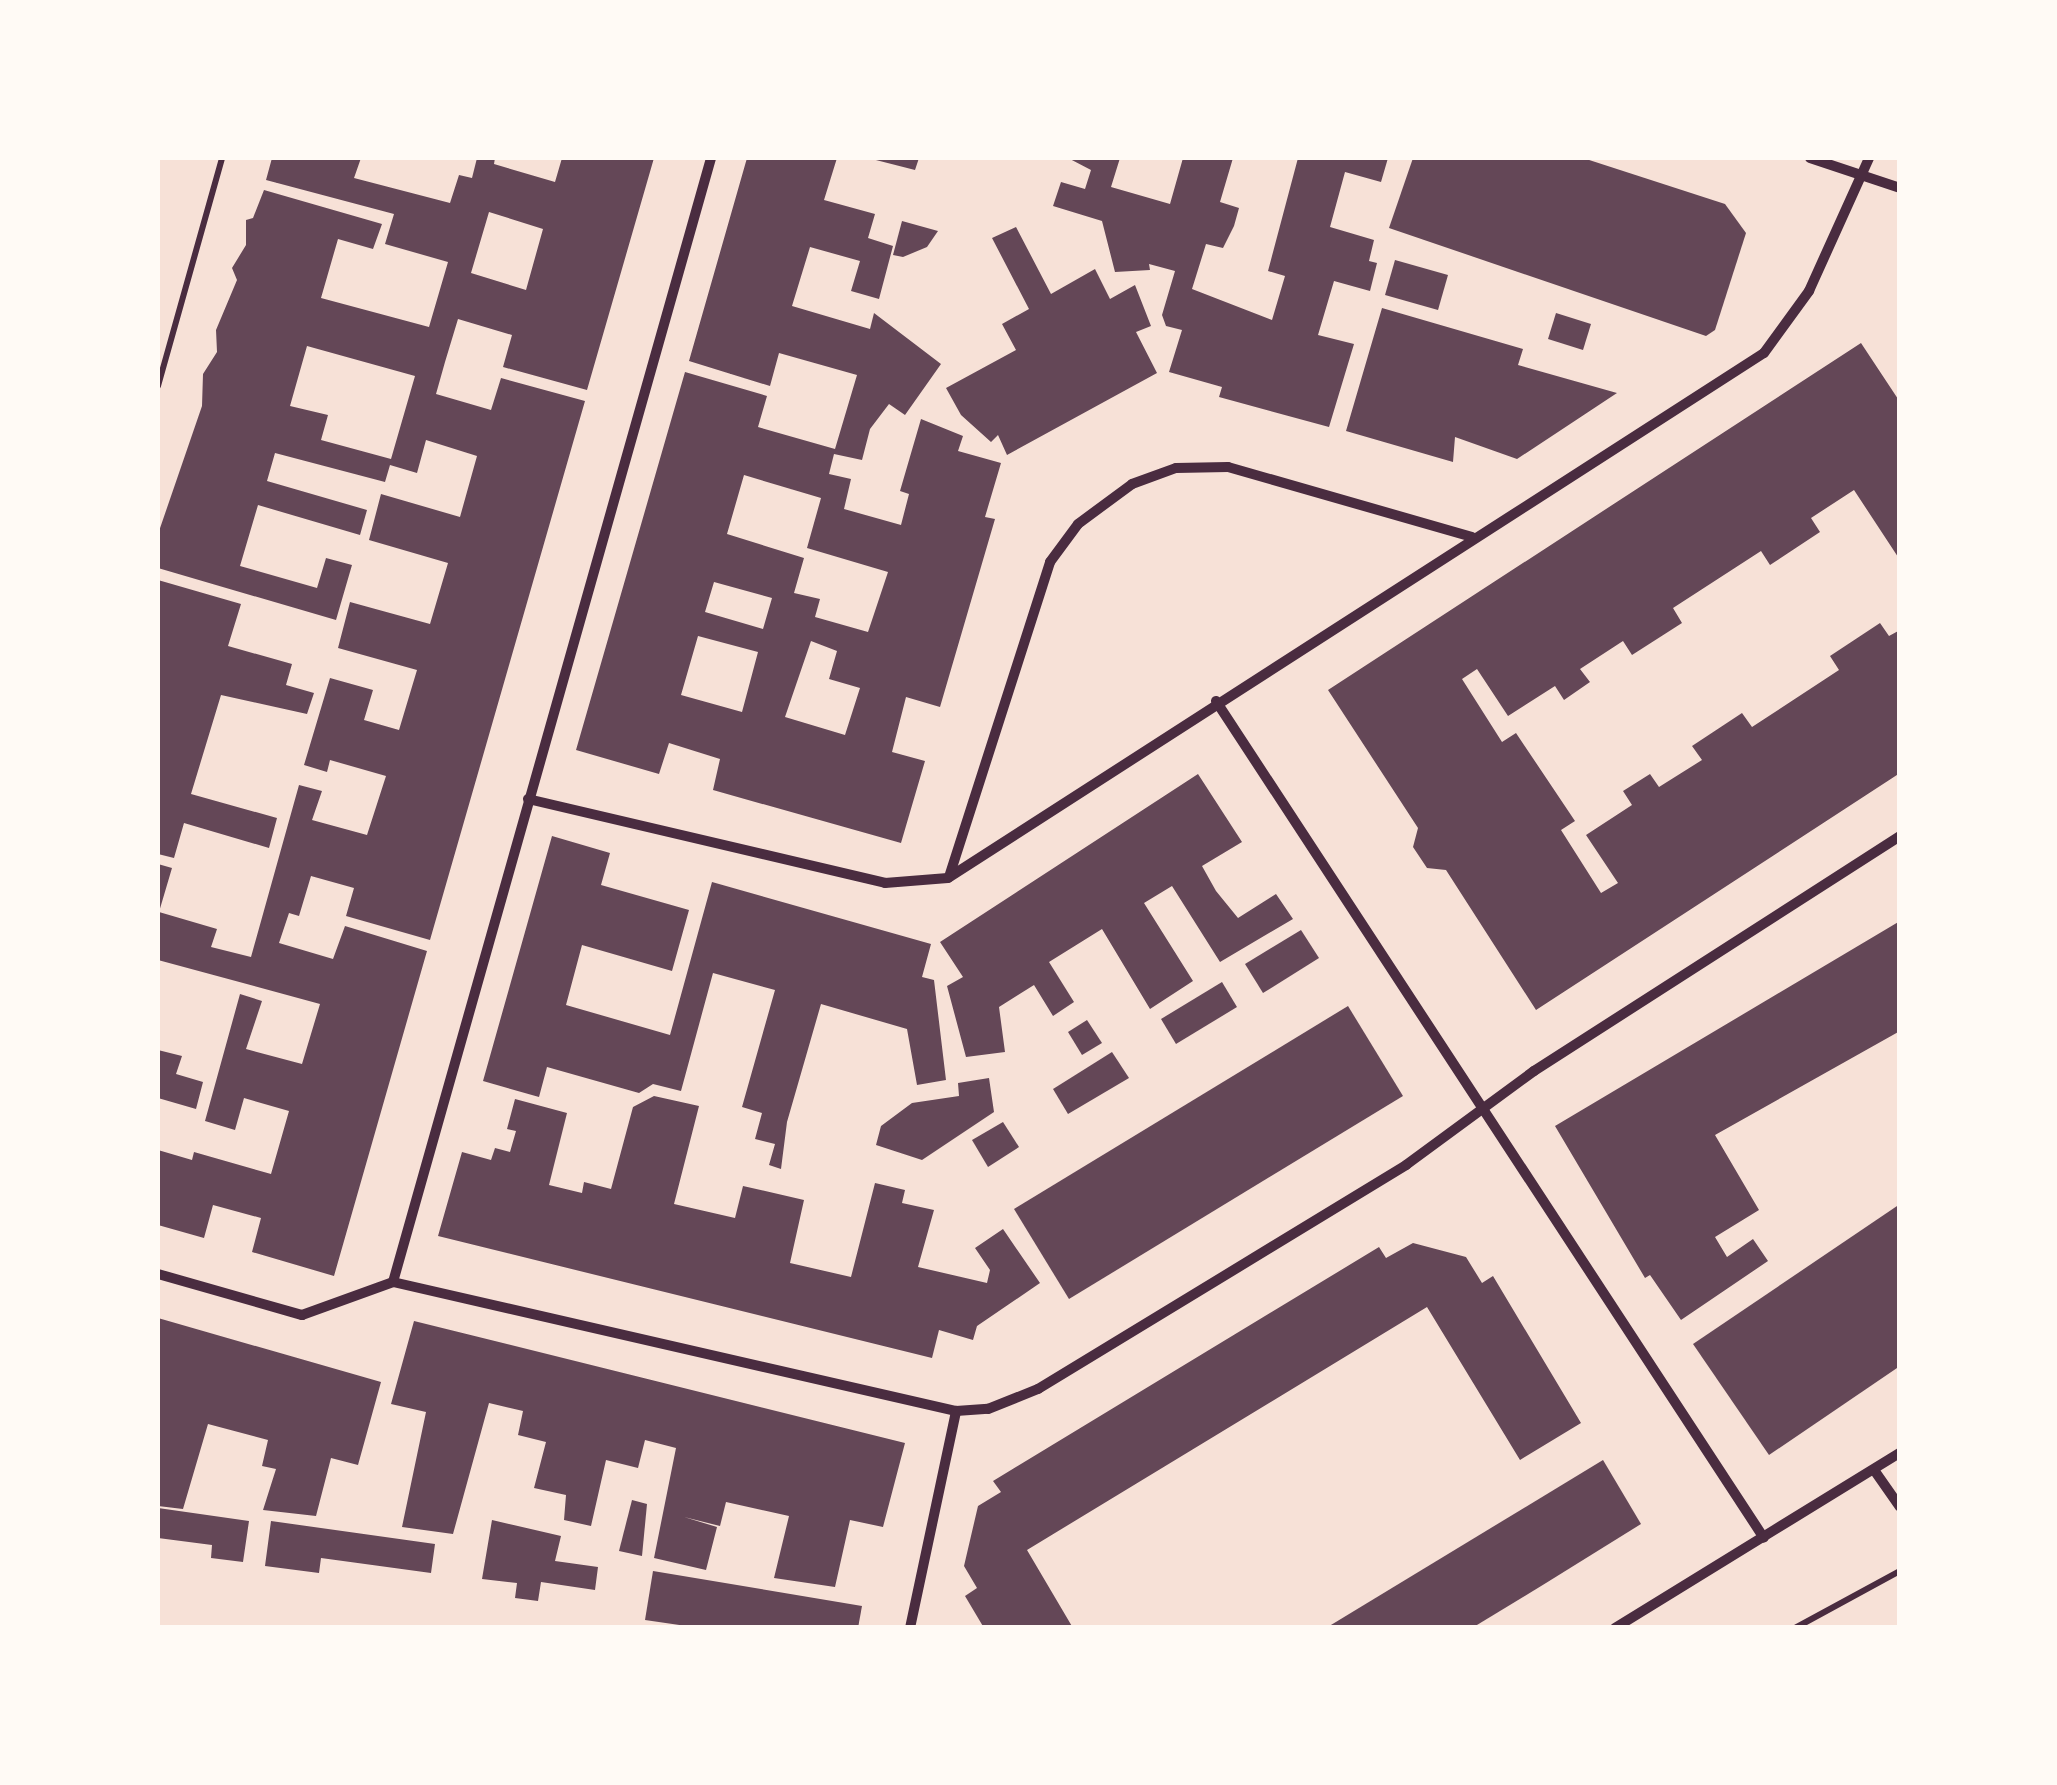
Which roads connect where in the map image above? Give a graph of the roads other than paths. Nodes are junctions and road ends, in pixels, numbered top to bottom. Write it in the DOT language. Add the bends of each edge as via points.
graph roads {
  1 [pos="711,158"];
  2 [pos="1810,158"];
  3 [pos="1869,158"];
  4 [pos="1863,175"];
  5 [pos="1900,188"];
  6 [pos="1472,537"];
  7 [pos="1216,701"];
  8 [pos="528,799"];
  9 [pos="1900,836"];
  10 [pos="948,878"];
  11 [pos="1481,1111"];
  12 [pos="158,1274"];
  13 [pos="393,1282"];
  14 [pos="956,1410"];
  15 [pos="1900,1452"];
  16 [pos="1874,1470"];
  17 [pos="1900,1507"];
  18 [pos="1764,1538"];
  19 [pos="910,1628"];
  20 [pos="1615,1628"];
  1 -- 8 [label="street"];
  2 -- 4 [label="street"];
  3 -- 4 [label="street"];
  4 -- 5 [label="street"];
  4 -- 6 [label="street" via="1810,291 1764,353"];
  6 -- 7 [label="street"];
  6 -- 10 [label="street" via="1228,467 1176,468 1132,484 1078,524 1050,562"];
  7 -- 10 [label="street"];
  7 -- 11 [label="street"];
  8 -- 10 [label="street" via="886,883"];
  8 -- 13 [label="street"];
  9 -- 11 [label="street"];
  11 -- 14 [label="street" via="1406,1165 1038,1389 988,1410"];
  11 -- 18 [label="street"];
  12 -- 13 [label="street" via="302,1316"];
  13 -- 14 [label="street"];
  14 -- 19 [label="street"];
  15 -- 16 [label="street"];
  16 -- 17 [label="street"];
  16 -- 18 [label="street"];
  18 -- 20 [label="street"];
}
